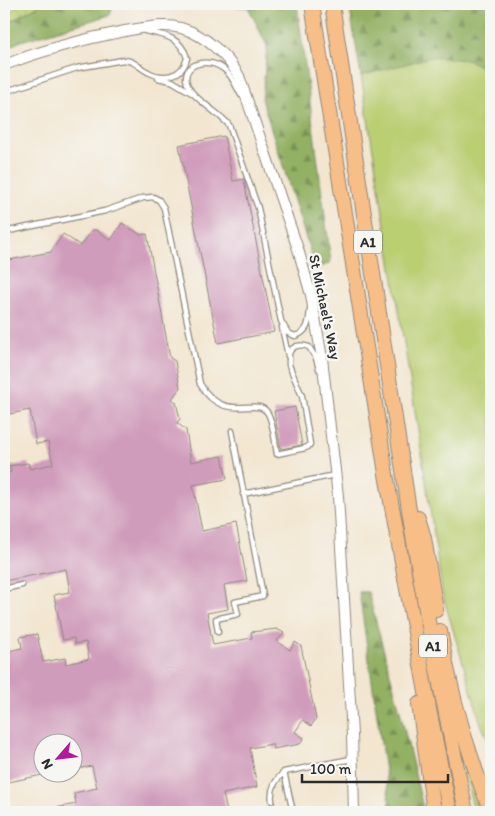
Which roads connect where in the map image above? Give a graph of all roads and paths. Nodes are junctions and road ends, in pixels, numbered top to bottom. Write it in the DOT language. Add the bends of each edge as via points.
graph roads {
  1 [pos="312,4"];
  2 [pos="332,4"];
  3 [pos="136,29"];
  4 [pos="4,65"];
  5 [pos="146,71"];
  6 [pos="4,92"];
  7 [pos="196,96"];
  8 [pos="252,116"];
  9 [pos="4,232"];
  10 [pos="311,295"];
  11 [pos="281,321"];
  12 [pos="288,356"];
  13 [pos="326,397"];
  14 [pos="232,431"];
  15 [pos="335,475"];
  16 [pos="406,479"];
  17 [pos="244,494"];
  18 [pos="396,530"];
  19 [pos="22,585"];
  20 [pos="4,589"];
  21 [pos="218,632"];
  22 [pos="353,759"];
  23 [pos="284,772"];
  24 [pos="272,802"];
  25 [pos="293,812"];
  26 [pos="354,812"];
  27 [pos="434,812"];
  28 [pos="450,812"];
  29 [pos="466,812"];
  30 [pos="491,812"];
  1 -- 18 [label="highway, A1"];
  2 -- 16 [label="highway, A1"];
  3 -- 4 [label="street, St Michael's Way" via="35,53"];
  3 -- 5 [label="lane" via="174,38 187,58 184,68 176,74 163,77"];
  3 -- 8 [label="street, St Michael's Way" via="154,26 181,28 201,37 233,67"];
  5 -- 6 [label="lane" via="135,62 123,60 77,68"];
  5 -- 7 [label="lane" via="172,81"];
  7 -- 8 [label="lane" via="187,81 189,71 197,63 215,63 229,73"];
  7 -- 11 [label="lane" via="229,125 258,208"];
  8 -- 10 [label="street, St Michael's Way"];
  9 -- 12 [label="lane" via="105,211 143,198 159,200 164,208 200,384 212,400 224,406 264,408 270,418 277,454 310,444 302,396"];
  10 -- 11 [label="lane" via="308,327 304,332 295,336 288,334"];
  10 -- 13 [label="street, St Michael's Way"];
  11 -- 12 [label="lane"];
  12 -- 13 [label="lane" via="291,349 299,345 313,352"];
  13 -- 15 [label="street, St Michael's Way"];
  14 -- 17 [label="lane"];
  15 -- 17 [label="lane"];
  15 -- 22 [label="street, St Michael's Way"];
  16 -- 29 [label="highway, A1" via="434,655"];
  16 -- 30 [label="highway" via="424,538 450,681 471,757"];
  17 -- 21 [label="lane" via="263,596 235,602 238,614 216,619"];
  18 -- 27 [label="highway" via="406,627"];
  18 -- 28 [label="highway, A1"];
  19 -- 20 [label="lane"];
  22 -- 23 [label="lane"];
  22 -- 26 [label="street, St Michael's Way"];
  23 -- 24 [label="lane" via="273,787"];
  23 -- 25 [label="lane"];
}
